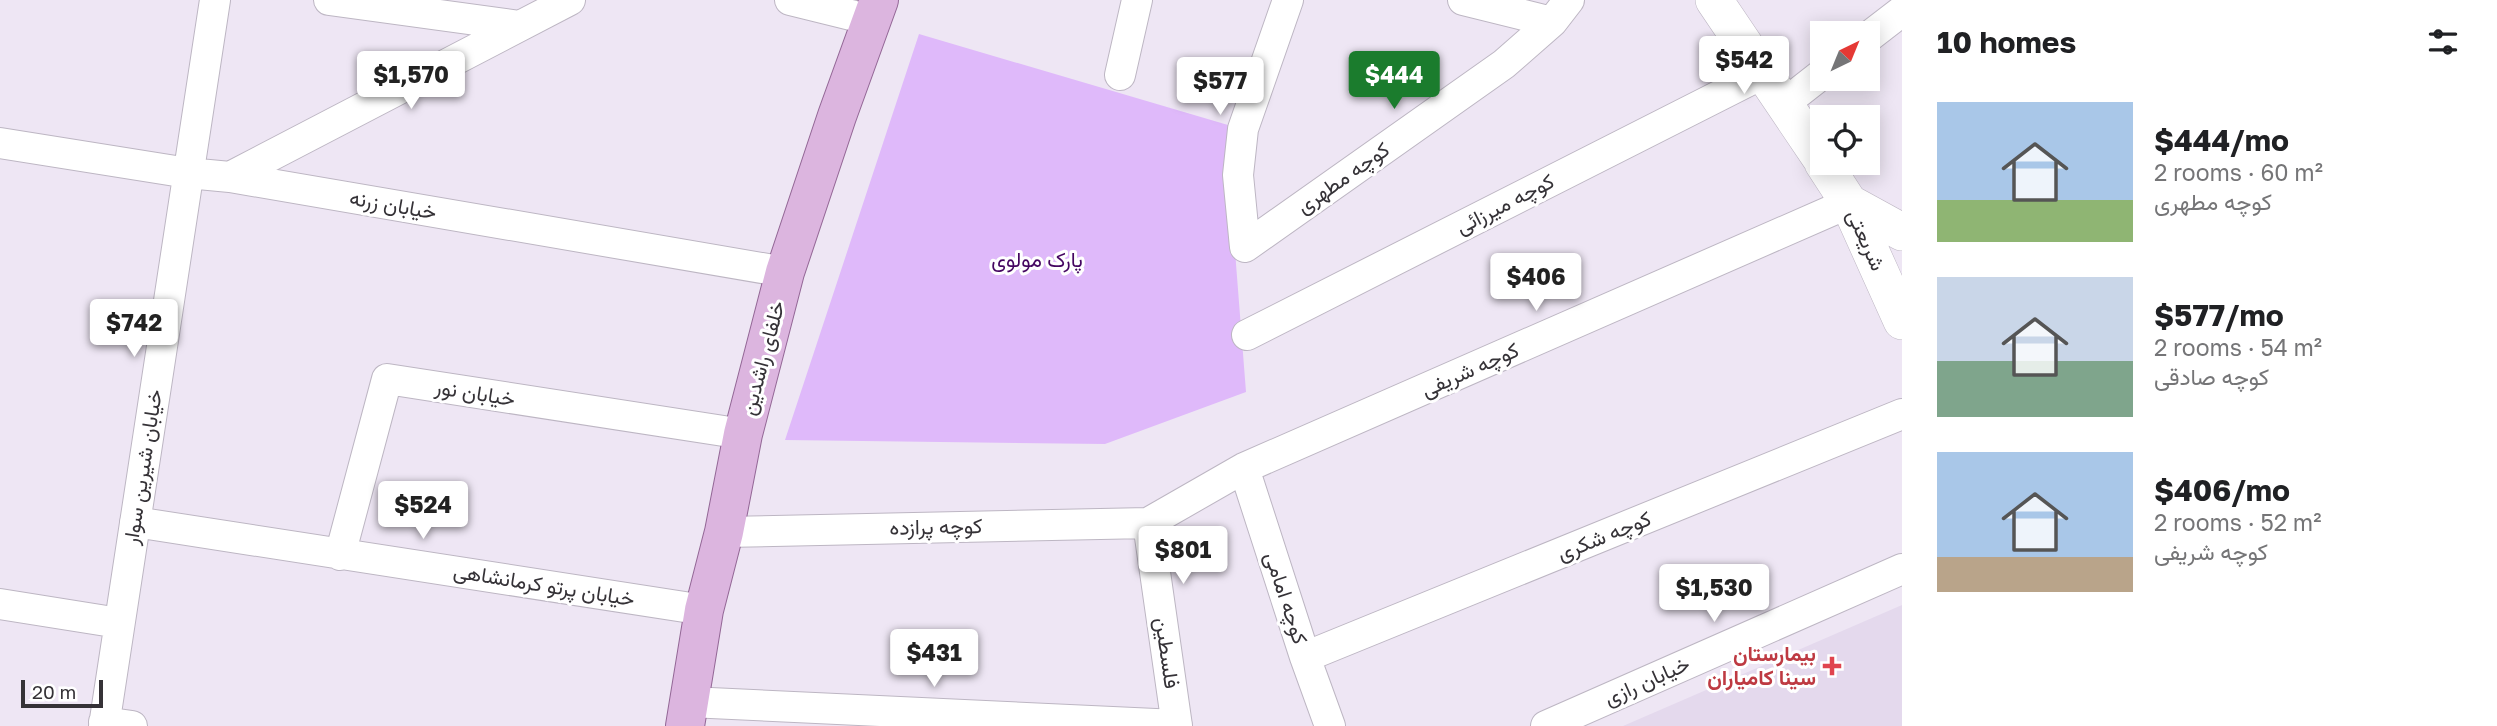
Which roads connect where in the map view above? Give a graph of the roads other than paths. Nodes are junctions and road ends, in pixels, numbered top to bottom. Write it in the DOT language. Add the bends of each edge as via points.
graph roads {
  1 [pos="215,0"];
  2 [pos="329,0"];
  3 [pos="570,0"];
  4 [pos="790,0"];
  5 [pos="1137,0"];
  6 [pos="1288,0"];
  7 [pos="1463,0"];
  8 [pos="1714,0"];
  9 [pos="875,10"];
  10 [pos="1560,11"];
  11 [pos="1902,11"];
  12 [pos="520,26"];
  13 [pos="1880,28"];
  14 [pos="1764,73"];
  15 [pos="1120,75"];
  16 [pos="1810,83"];
  17 [pos="1785,103"];
  18 [pos="0,143"];
  19 [pos="1810,143"];
  20 [pos="188,173"];
  21 [pos="1831,175"];
  22 [pos="230,177"];
  23 [pos="1849,203"];
  24 [pos="1902,232"];
  25 [pos="785,272"];
  26 [pos="1902,321"];
  27 [pos="1247,335"];
  28 [pos="1902,414"];
  29 [pos="743,434"];
  30 [pos="1244,468"];
  31 [pos="135,522"];
  32 [pos="1148,523"];
  33 [pos="724,532"];
  34 [pos="340,555"];
  35 [pos="1902,569"];
  36 [pos="0,604"];
  37 [pos="704,610"];
  38 [pos="119,623"];
  39 [pos="1305,657"];
  40 [pos="687,714"];
  41 [pos="113,725"];
  42 [pos="1177,726"];
  43 [pos="1330,726"];
  44 [pos="1546,726"];
  1 -- 20 [label="street, خیابان شیرین سوار"];
  2 -- 12 [label="street"];
  3 -- 12 [label="street"];
  4 -- 9 [label="street"];
  5 -- 15 [label="street"];
  6 -- 10 [label="street, کوچه مطهری" via="1243,129 1238,175 1245,247 1504,64"];
  7 -- 10 [label="street"];
  8 -- 14 [label="street, شریعتی"];
  9 -- 25 [label="main road, خلفای راشدین"];
  11 -- 13 [label="street"];
  12 -- 22 [label="street"];
  14 -- 17 [label="street, شریعتی"];
  14 -- 27 [label="street, کوچه میرزائی"];
  16 -- 17 [label="street"];
  17 -- 19 [label="street, شریعتی"];
  18 -- 20 [label="street, خیابان زرنه"];
  20 -- 22 [label="street, خیابان زرنه"];
  20 -- 31 [label="street, خیابان شیرین سوار"];
  21 -- 23 [label="street, شریعتی"];
  22 -- 25 [label="street, خیابان زرنه"];
  23 -- 24 [label="street"];
  23 -- 26 [label="street, شریعتی"];
  23 -- 30 [label="street, کوچه شریفی"];
  25 -- 29 [label="main road, خلفای راشدین"];
  28 -- 39 [label="street, کوچه شکری"];
  29 -- 33 [label="main road, خلفای راشدین"];
  29 -- 34 [label="street, خیابان نور" via="387,379"];
  30 -- 32 [label="street"];
  30 -- 39 [label="street, کوچه امامی"];
  31 -- 34 [label="street, خیابان پرتو کرمانشاهی"];
  31 -- 38 [label="street, خیابان شیرین سوار"];
  32 -- 33 [label="street, کوچه پرازده"];
  32 -- 42 [label="street, فلسطین"];
  33 -- 37 [label="main road, خلفای راشدین"];
  34 -- 37 [label="street, خیابان پرتو کرمانشاهی"];
  35 -- 44 [label="street, خیابان رازی"];
  36 -- 38 [label="street"];
  37 -- 40 [label="main road, خلفای راشدین"];
  38 -- 41 [label="street, خیابان شیرین سوار"];
  39 -- 43 [label="street, کوچه امامی"];
  40 -- 42 [label="street"];
}
